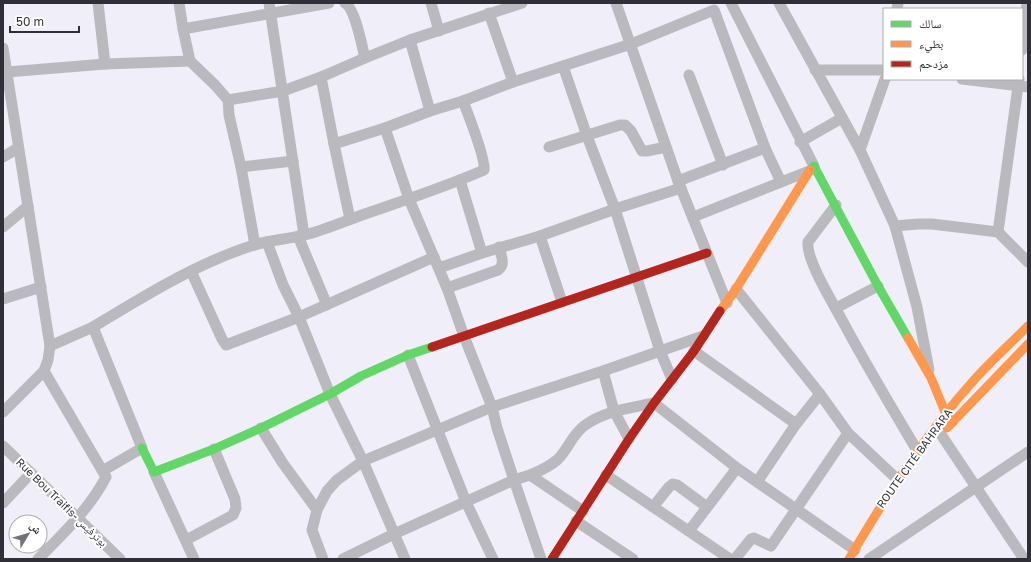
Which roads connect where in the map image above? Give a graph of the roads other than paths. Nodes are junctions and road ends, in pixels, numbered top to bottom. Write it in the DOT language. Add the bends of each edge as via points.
graph roads {
  1 [pos="98,3"];
  2 [pos="179,3"];
  3 [pos="329,3"];
  4 [pos="345,3"];
  5 [pos="431,3"];
  6 [pos="522,3"];
  7 [pos="616,3"];
  8 [pos="731,3"];
  9 [pos="779,3"];
  10 [pos="1027,3"];
  11 [pos="712,6"];
  12 [pos="270,8"];
  13 [pos="489,14"];
  14 [pos="183,29"];
  15 [pos="439,31"];
  16 [pos="410,40"];
  17 [pos="1023,41"];
  18 [pos="631,44"];
  19 [pos="3,48"];
  20 [pos="365,58"];
  21 [pos="190,61"];
  22 [pos="105,64"];
  23 [pos="562,66"];
  24 [pos="815,70"];
  25 [pos="883,70"];
  26 [pos="5,74"];
  27 [pos="688,75"];
  28 [pos="321,77"];
  29 [pos="885,80"];
  30 [pos="974,80"];
  31 [pos="513,82"];
  32 [pos="1022,84"];
  33 [pos="283,91"];
  34 [pos="228,100"];
  35 [pos="463,100"];
  36 [pos="430,111"];
  37 [pos="842,118"];
  38 [pos="385,128"];
  39 [pos="587,136"];
  40 [pos="800,142"];
  41 [pos="334,144"];
  42 [pos="549,147"];
  43 [pos="666,147"];
  44 [pos="18,148"];
  45 [pos="765,148"];
  46 [pos="860,150"];
  47 [pos="3,157"];
  48 [pos="293,161"];
  49 [pos="723,165"];
  50 [pos="241,167"];
  51 [pos="811,169"];
  52 [pos="460,180"];
  53 [pos="781,182"];
  54 [pos="680,184"];
  55 [pos="409,199"];
  56 [pos="28,206"];
  57 [pos="836,206"];
  58 [pos="615,209"];
  59 [pos="693,218"];
  60 [pos="350,219"];
  61 [pos="3,226"];
  62 [pos="896,226"];
  63 [pos="998,232"];
  64 [pos="301,235"];
  65 [pos="540,236"];
  66 [pos="267,242"];
  67 [pos="255,245"];
  68 [pos="500,248"];
  69 [pos="482,253"];
  70 [pos="707,253"];
  71 [pos="434,257"];
  72 [pos="1028,262"];
  73 [pos="439,268"];
  74 [pos="191,271"];
  75 [pos="637,278"];
  76 [pos="878,286"];
  77 [pos="41,287"];
  78 [pos="447,288"];
  79 [pos="736,289"];
  80 [pos="3,299"];
  81 [pos="562,302"];
  82 [pos="727,303"];
  83 [pos="327,305"];
  84 [pos="836,308"];
  85 [pos="299,317"];
  86 [pos="1028,326"];
  87 [pos="93,327"];
  88 [pos="464,336"];
  89 [pos="703,336"];
  90 [pos="1028,344"];
  91 [pos="50,346"];
  92 [pos="660,351"];
  93 [pos="694,351"];
  94 [pos="408,355"];
  95 [pos="46,366"];
  96 [pos="603,371"];
  97 [pos="931,378"];
  98 [pos="672,379"];
  99 [pos="330,394"];
  100 [pos="820,394"];
  101 [pos="654,403"];
  102 [pos="492,407"];
  103 [pos="614,411"];
  104 [pos="3,412"];
  105 [pos="946,414"];
  106 [pos="953,422"];
  107 [pos="796,424"];
  108 [pos="261,428"];
  109 [pos="438,429"];
  110 [pos="848,432"];
  111 [pos="629,439"];
  112 [pos="940,439"];
  113 [pos="3,446"];
  114 [pos="142,448"];
  115 [pos="214,448"];
  116 [pos="918,452"];
  117 [pos="1028,452"];
  118 [pos="363,461"];
  119 [pos="737,468"];
  120 [pos="104,470"];
  121 [pos="154,472"];
  122 [pos="32,473"];
  123 [pos="530,475"];
  124 [pos="606,476"];
  125 [pos="514,480"];
  126 [pos="757,482"];
  127 [pos="902,484"];
  128 [pos="976,487"];
  129 [pos="466,502"];
  130 [pos="3,503"];
  131 [pos="653,507"];
  132 [pos="707,507"];
  133 [pos="796,509"];
  134 [pos="317,510"];
  135 [pos="583,511"];
  136 [pos="78,518"];
  137 [pos="884,519"];
  138 [pos="576,521"];
  139 [pos="689,531"];
  140 [pos="394,534"];
  141 [pos="186,540"];
  142 [pos="859,556"];
  143 [pos="38,559"];
  144 [pos="120,559"];
  145 [pos="194,559"];
  146 [pos="323,559"];
  147 [pos="343,559"];
  148 [pos="406,559"];
  149 [pos="493,559"];
  150 [pos="541,559"];
  151 [pos="552,559"];
  152 [pos="633,559"];
  153 [pos="730,559"];
  154 [pos="735,559"];
  155 [pos="1024,559"];
  1 -- 22 [label="street"];
  2 -- 14 [label="street"];
  3 -- 12 [label="street"];
  4 -- 20 [label="street" via="352,12"];
  5 -- 15 [label="street"];
  6 -- 13 [label="street"];
  7 -- 18 [label="street"];
  8 -- 11 [label="street"];
  8 -- 40 [label="street"];
  9 -- 24 [label="street"];
  10 -- 17 [label="street"];
  11 -- 18 [label="street"];
  11 -- 45 [label="street"];
  12 -- 14 [label="street"];
  12 -- 33 [label="street"];
  13 -- 15 [label="street"];
  13 -- 31 [label="street"];
  14 -- 21 [label="street"];
  15 -- 16 [label="street"];
  16 -- 20 [label="street"];
  16 -- 36 [label="street"];
  18 -- 23 [label="street"];
  18 -- 43 [label="street"];
  19 -- 26 [label="street"];
  20 -- 28 [label="street"];
  21 -- 22 [label="street"];
  21 -- 34 [label="street"];
  22 -- 26 [label="street"];
  23 -- 31 [label="street"];
  23 -- 39 [label="street"];
  24 -- 25 [label="street"];
  24 -- 37 [label="street"];
  26 -- 44 [label="street"];
  27 -- 49 [label="street"];
  28 -- 33 [label="street"];
  28 -- 41 [label="street"];
  29 -- 46 [label="street"];
  30 -- 32 [label="street"];
  31 -- 35 [label="street"];
  32 -- 63 [label="street"];
  33 -- 34 [label="street"];
  33 -- 48 [label="street"];
  34 -- 50 [label="street"];
  35 -- 36 [label="street"];
  35 -- 52 [label="street" via="484,170"];
  36 -- 38 [label="street"];
  37 -- 40 [label="street"];
  37 -- 46 [label="street"];
  38 -- 41 [label="street"];
  38 -- 55 [label="street"];
  39 -- 42 [label="street"];
  39 -- 43 [label="street" via="625,125 642,150"];
  39 -- 58 [label="street"];
  40 -- 51 [label="street"];
  41 -- 60 [label="street"];
  43 -- 54 [label="street"];
  44 -- 47 [label="street"];
  44 -- 56 [label="street"];
  45 -- 49 [label="street"];
  45 -- 53 [label="street"];
  46 -- 62 [label="street"];
  48 -- 50 [label="street"];
  48 -- 64 [label="street"];
  49 -- 54 [label="street"];
  50 -- 67 [label="street"];
  51 -- 53 [label="street"];
  51 -- 57 [label="street"];
  51 -- 79 [label="street"];
  52 -- 55 [label="street"];
  52 -- 69 [label="street"];
  53 -- 59 [label="street"];
  54 -- 58 [label="street"];
  54 -- 59 [label="street"];
  55 -- 60 [label="street"];
  55 -- 71 [label="street"];
  56 -- 61 [label="street"];
  56 -- 77 [label="street"];
  57 -- 76 [label="street"];
  57 -- 84 [label="street" via="808,242 808,247"];
  58 -- 65 [label="street"];
  58 -- 75 [label="street"];
  59 -- 70 [label="street"];
  60 -- 64 [label="street"];
  62 -- 63 [label="street" via="932,224"];
  62 -- 97 [label="street" via="917,307"];
  63 -- 72 [label="street"];
  64 -- 66 [label="street"];
  64 -- 83 [label="street"];
  65 -- 68 [label="street"];
  65 -- 81 [label="street"];
  66 -- 67 [label="street"];
  66 -- 85 [label="street" via="283,285"];
  67 -- 74 [label="street"];
  68 -- 69 [label="street"];
  68 -- 78 [label="street" via="502,267"];
  69 -- 73 [label="street"];
  70 -- 75 [label="street"];
  70 -- 82 [label="street"];
  71 -- 73 [label="street"];
  71 -- 83 [label="street"];
  73 -- 78 [label="street"];
  74 -- 85 [label="street" via="226,345"];
  74 -- 87 [label="street"];
  75 -- 81 [label="street"];
  75 -- 92 [label="street"];
  76 -- 84 [label="street"];
  76 -- 97 [label="street"];
  77 -- 80 [label="street"];
  77 -- 91 [label="street"];
  78 -- 88 [label="street"];
  79 -- 82 [label="street"];
  79 -- 100 [label="street"];
  81 -- 88 [label="street"];
  82 -- 89 [label="street"];
  83 -- 85 [label="street"];
  84 -- 116 [label="street"];
  85 -- 99 [label="street"];
  86 -- 105 [label="street" via="974,380"];
  87 -- 91 [label="street"];
  87 -- 114 [label="street"];
  88 -- 94 [label="street"];
  88 -- 102 [label="street"];
  89 -- 92 [label="street"];
  89 -- 93 [label="street"];
  90 -- 106 [label="street, ROUTE CITÉ BAHRARA"];
  91 -- 95 [label="street"];
  92 -- 96 [label="street"];
  92 -- 98 [label="street"];
  93 -- 98 [label="street"];
  93 -- 107 [label="street"];
  94 -- 99 [label="street" via="361,376"];
  94 -- 109 [label="street"];
  95 -- 104 [label="street"];
  95 -- 120 [label="street"];
  96 -- 102 [label="street"];
  96 -- 103 [label="street"];
  97 -- 105 [label="street"];
  98 -- 101 [label="street"];
  99 -- 108 [label="street"];
  99 -- 118 [label="street"];
  100 -- 107 [label="street"];
  100 -- 110 [label="street"];
  101 -- 103 [label="street"];
  101 -- 111 [label="street"];
  101 -- 119 [label="street"];
  102 -- 109 [label="street"];
  102 -- 125 [label="street" via="496,428"];
  103 -- 111 [label="street"];
  103 -- 123 [label="street" via="583,426 558,459"];
  105 -- 106 [label="street"];
  105 -- 116 [label="street"];
  106 -- 112 [label="street, ROUTE CITÉ BAHRARA"];
  107 -- 126 [label="street"];
  108 -- 115 [label="street"];
  108 -- 134 [label="street"];
  109 -- 118 [label="street"];
  109 -- 129 [label="street"];
  110 -- 127 [label="street"];
  110 -- 133 [label="street"];
  111 -- 124 [label="street"];
  112 -- 128 [label="street"];
  113 -- 122 [label="street, Rue Bou Traifis- بوترفيس"];
  114 -- 120 [label="street"];
  114 -- 121 [label="street"];
  115 -- 121 [label="street"];
  115 -- 141 [label="street" via="236,508 233,515"];
  116 -- 127 [label="street"];
  117 -- 128 [label="street"];
  118 -- 134 [label="street" via="337,480 327,491"];
  118 -- 140 [label="street"];
  119 -- 126 [label="street"];
  119 -- 132 [label="street"];
  120 -- 136 [label="street" via="106,477 103,484"];
  121 -- 141 [label="street"];
  122 -- 130 [label="street"];
  122 -- 136 [label="street, Rue Bou Traifis- بوترفيس"];
  123 -- 125 [label="street"];
  123 -- 135 [label="street"];
  124 -- 131 [label="street"];
  124 -- 135 [label="street"];
  125 -- 129 [label="street"];
  125 -- 150 [label="street"];
  126 -- 133 [label="street"];
  127 -- 137 [label="street, ROUTE CITÉ BAHRARA"];
  127 -- 142 [label="street" via="884,500"];
  128 -- 142 [label="street"];
  128 -- 155 [label="street"];
  129 -- 140 [label="street"];
  129 -- 149 [label="street"];
  131 -- 132 [label="street" via="673,484"];
  131 -- 139 [label="street"];
  132 -- 139 [label="street"];
  133 -- 142 [label="street"];
  133 -- 154 [label="street" via="771,546 750,538"];
  134 -- 146 [label="street" via="312,530"];
  135 -- 138 [label="street"];
  136 -- 143 [label="street"];
  136 -- 144 [label="street, Rue Bou Traifis- بوترفيس"];
  138 -- 151 [label="street"];
  138 -- 152 [label="street"];
  139 -- 153 [label="street"];
  140 -- 147 [label="street"];
  140 -- 148 [label="street"];
  141 -- 145 [label="street"];
}
